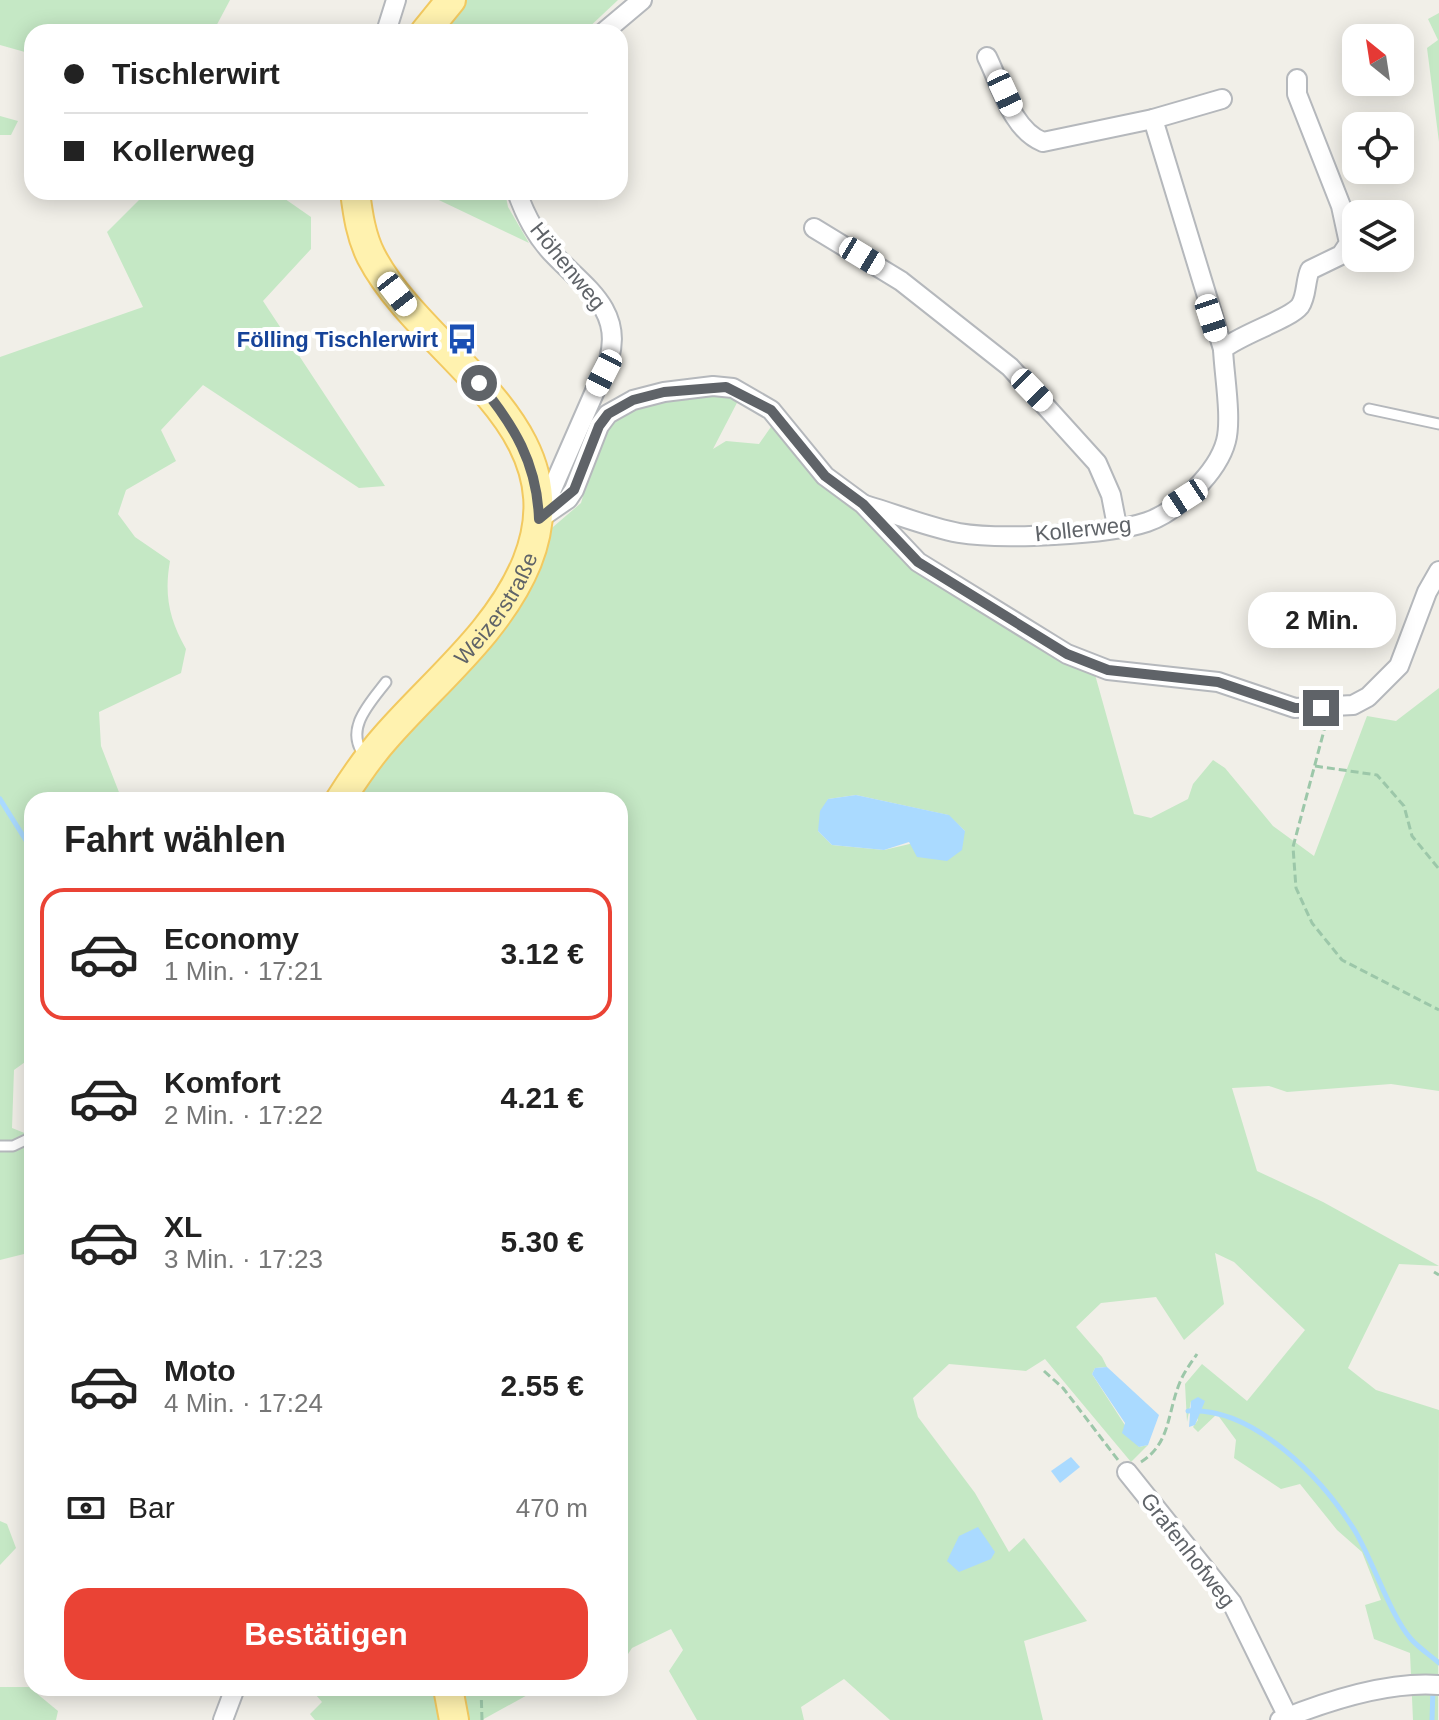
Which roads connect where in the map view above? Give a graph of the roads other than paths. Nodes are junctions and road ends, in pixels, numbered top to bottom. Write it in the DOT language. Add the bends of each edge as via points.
graph roads {
  1 [pos="396,0"];
  2 [pos="451,0"];
  3 [pos="642,0"];
  4 [pos="388,24"];
  5 [pos="432,24"];
  6 [pos="614,24"];
  7 [pos="987,57"];
  8 [pos="1297,79"];
  9 [pos="1222,99"];
  10 [pos="1153,119"];
  11 [pos="356,200"];
  12 [pos="521,200"];
  13 [pos="814,228"];
  14 [pos="1223,349"];
  15 [pos="1369,409"];
  16 [pos="1439,424"];
  17 [pos="863,504"];
  18 [pos="539,519"];
  19 [pos="1117,526"];
  20 [pos="1439,571"];
  21 [pos="386,682"];
  22 [pos="369,759"];
  23 [pos="346,792"];
  24 [pos="24,1141"];
  25 [pos="0,1146"];
  26 [pos="1127,1472"];
  27 [pos="1432,1684"];
  28 [pos="232,1696"];
  29 [pos="450,1696"];
  30 [pos="1284,1718"];
  31 [pos="223,1720"];
  32 [pos="454,1720"];
  1 -- 4 [label="street"];
  2 -- 5 [label="main road"];
  3 -- 6 [label="street"];
  7 -- 10 [label="street" via="1020,124 1043,142"];
  8 -- 14 [label="street" via="1297,94 1341,206 1349,243 1341,255 1310,270 1295,310"];
  9 -- 10 [label="street"];
  10 -- 14 [label="street, Kollerweg"];
  11 -- 18 [label="main road, Weizerstraße" via="363,238 383,277 467,368 525,448"];
  12 -- 18 [label="street, Höhenweg" via="554,255 602,304 614,337"];
  13 -- 19 [label="street" via="901,281 1010,367 1097,463"];
  14 -- 19 [label="street, Kollerweg" via="1226,440 1210,474 1149,522"];
  15 -- 16 [label="lane"];
  17 -- 18 [label="street, Kollerweg" via="825,476 767,406 737,390 713,386 646,396 608,414 574,490"];
  17 -- 19 [label="street, Kollerweg" via="968,534 1044,534"];
  17 -- 20 [label="street, Kollerweg" via="932,573 1080,660 1108,670 1218,682 1295,708 1353,705 1368,697 1399,666"];
  18 -- 22 [label="main road, Weizerstraße" via="526,563 504,603"];
  21 -- 22 [label="lane" via="359,721 358,745"];
  22 -- 23 [label="main road, Weizerstraße"];
  24 -- 25 [label="lane"];
  26 -- 30 [label="street, Grafenhofweg" via="1232,1603"];
  27 -- 30 [label="street, Grafenhofweg" via="1352,1697"];
  28 -- 31 [label="street"];
  29 -- 32 [label="main road"];
}
